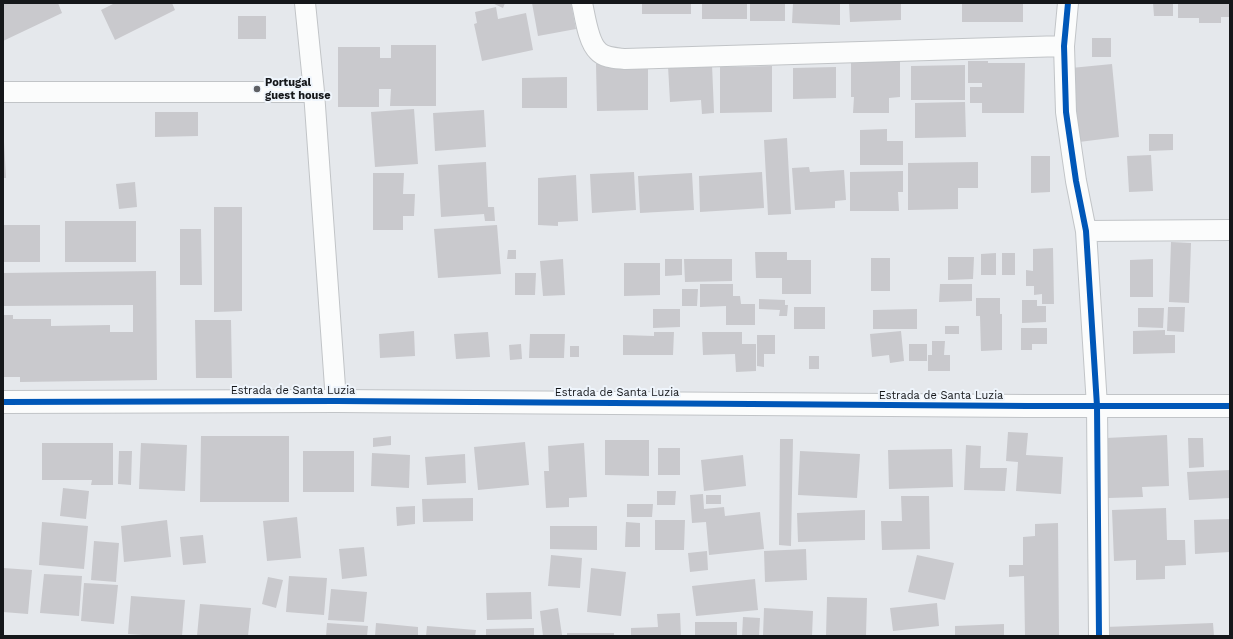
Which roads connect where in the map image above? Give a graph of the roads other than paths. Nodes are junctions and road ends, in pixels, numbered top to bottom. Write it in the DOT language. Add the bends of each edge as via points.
graph roads {
  1 [pos="305,3"];
  2 [pos="582,3"];
  3 [pos="1068,3"];
  4 [pos="1064,46"];
  5 [pos="3,92"];
  6 [pos="314,92"];
  7 [pos="1230,230"];
  8 [pos="1086,231"];
  9 [pos="336,401"];
  10 [pos="3,402"];
  11 [pos="1097,406"];
  12 [pos="1230,406"];
  13 [pos="1100,636"];
  1 -- 6 [label="street"];
  2 -- 4 [label="street" via="591,40 598,52 611,58"];
  3 -- 4 [label="street"];
  4 -- 8 [label="street" via="1066,112"];
  5 -- 6 [label="street"];
  6 -- 9 [label="street"];
  7 -- 8 [label="street"];
  8 -- 11 [label="street"];
  9 -- 10 [label="street, Estrada de Santa Luzia"];
  9 -- 11 [label="street, Estrada de Santa Luzia"];
  11 -- 12 [label="street, Estrada de Santa Luzia"];
  11 -- 13 [label="street"];
}
